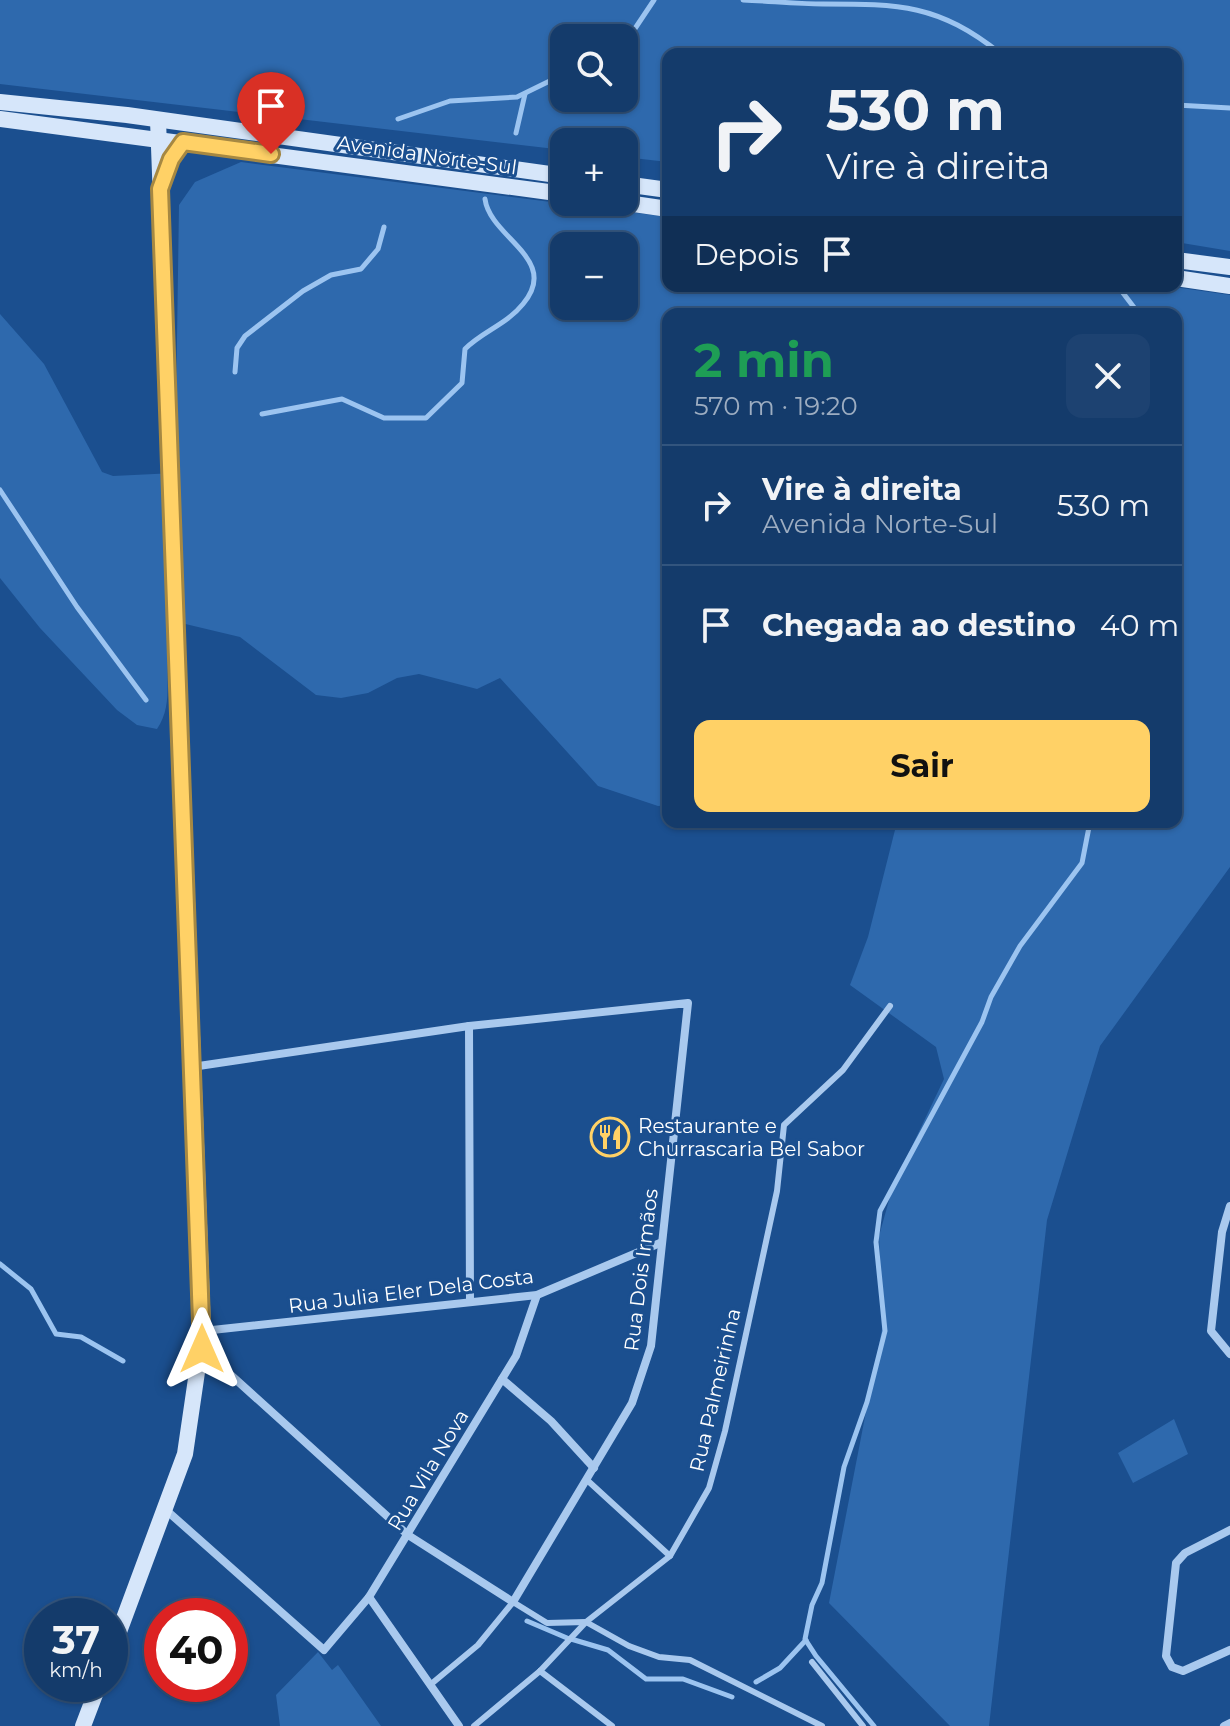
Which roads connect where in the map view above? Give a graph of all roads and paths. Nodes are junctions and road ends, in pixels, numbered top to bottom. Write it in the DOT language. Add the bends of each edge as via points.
graph roads {
  1 [pos="0,102"];
  2 [pos="0,119"];
  3 [pos="158,120"];
  4 [pos="156,139"];
  5 [pos="183,142"];
  6 [pos="550,174"];
  7 [pos="638,186"];
  8 [pos="160,189"];
  9 [pos="662,189"];
  10 [pos="550,192"];
  11 [pos="638,205"];
  12 [pos="662,208"];
  13 [pos="1182,261"];
  14 [pos="1230,267"];
  15 [pos="1182,279"];
  16 [pos="1230,286"];
  17 [pos="890,1006"];
  18 [pos="469,1026"];
  19 [pos="191,1067"];
  20 [pos="1230,1206"];
  21 [pos="660,1243"];
  22 [pos="537,1295"];
  23 [pos="470,1302"];
  24 [pos="203,1331"];
  25 [pos="202,1349"];
  26 [pos="1230,1354"];
  27 [pos="502,1379"];
  28 [pos="594,1468"];
  29 [pos="587,1480"];
  30 [pos="166,1510"];
  31 [pos="1230,1530"];
  32 [pos="408,1535"];
  33 [pos="670,1556"];
  34 [pos="369,1597"];
  35 [pos="513,1602"];
  36 [pos="128,1609"];
  37 [pos="586,1622"];
  38 [pos="1230,1650"];
  39 [pos="812,1662"];
  40 [pos="540,1671"];
  41 [pos="430,1685"];
  42 [pos="92,1702"];
  43 [pos="1230,1723"];
  44 [pos="83,1726"];
  45 [pos="459,1726"];
  46 [pos="474,1726"];
  47 [pos="612,1726"];
  48 [pos="822,1726"];
  49 [pos="863,1726"];
  50 [pos="1224,1726"];
  1 -- 3 [label="street, Avenida Norte-Sul"];
  2 -- 4 [label="street, Avenida Norte-Sul"];
  3 -- 4 [label="street"];
  3 -- 6 [label="street, Avenida Norte-Sul"];
  4 -- 5 [label="street, Avenida Norte-Sul"];
  4 -- 8 [label="street"];
  5 -- 8 [label="street"];
  5 -- 10 [label="street, Avenida Norte-Sul"];
  7 -- 9 [label="street"];
  8 -- 19 [label="street"];
  11 -- 12 [label="street"];
  13 -- 14 [label="street"];
  15 -- 16 [label="street"];
  17 -- 33 [label="lane, Rua Palmeirinha" via="843,1070 784,1125 777,1191 725,1431 709,1488"];
  18 -- 19 [label="street"];
  18 -- 21 [label="street, Rua Dois Irmãos" via="688,1003"];
  18 -- 23 [label="street"];
  19 -- 24 [label="street"];
  20 -- 26 [label="street" via="1222,1232 1211,1331"];
  21 -- 22 [label="street, Rua Julia Eler Dela Costa"];
  21 -- 28 [label="street, Rua Dois Irmãos" via="651,1346 632,1403"];
  22 -- 23 [label="street, Rua Julia Eler Dela Costa"];
  22 -- 27 [label="street, Rua Vila Nova" via="516,1356"];
  23 -- 24 [label="street, Rua Julia Eler Dela Costa"];
  24 -- 25 [label="street"];
  25 -- 30 [label="street" via="185,1454"];
  25 -- 32 [label="street"];
  27 -- 28 [label="street"];
  27 -- 32 [label="street, Rua Vila Nova"];
  28 -- 29 [label="street, Rua Dois Irmãos"];
  29 -- 33 [label="lane"];
  29 -- 35 [label="street, Rua Dois Irmãos"];
  30 -- 34 [label="street, Rua Vila Nova" via="324,1650"];
  30 -- 36 [label="street"];
  31 -- 38 [label="street" via="1176,1563 1166,1656 1172,1667 1183,1671"];
  32 -- 34 [label="street, Rua Vila Nova"];
  32 -- 35 [label="street"];
  33 -- 37 [label="lane, Rua Palmeirinha"];
  34 -- 41 [label="street"];
  35 -- 37 [label="lane" via="547,1623"];
  35 -- 41 [label="lane" via="478,1645"];
  37 -- 40 [label="lane, Rua Palmeirinha"];
  37 -- 48 [label="lane" via="659,1657 690,1660"];
  39 -- 49 [label="lane"];
  40 -- 46 [label="lane, Rua Palmeirinha"];
  40 -- 47 [label="lane"];
  41 -- 45 [label="street"];
  42 -- 44 [label="street"];
  43 -- 50 [label="street"];
}
